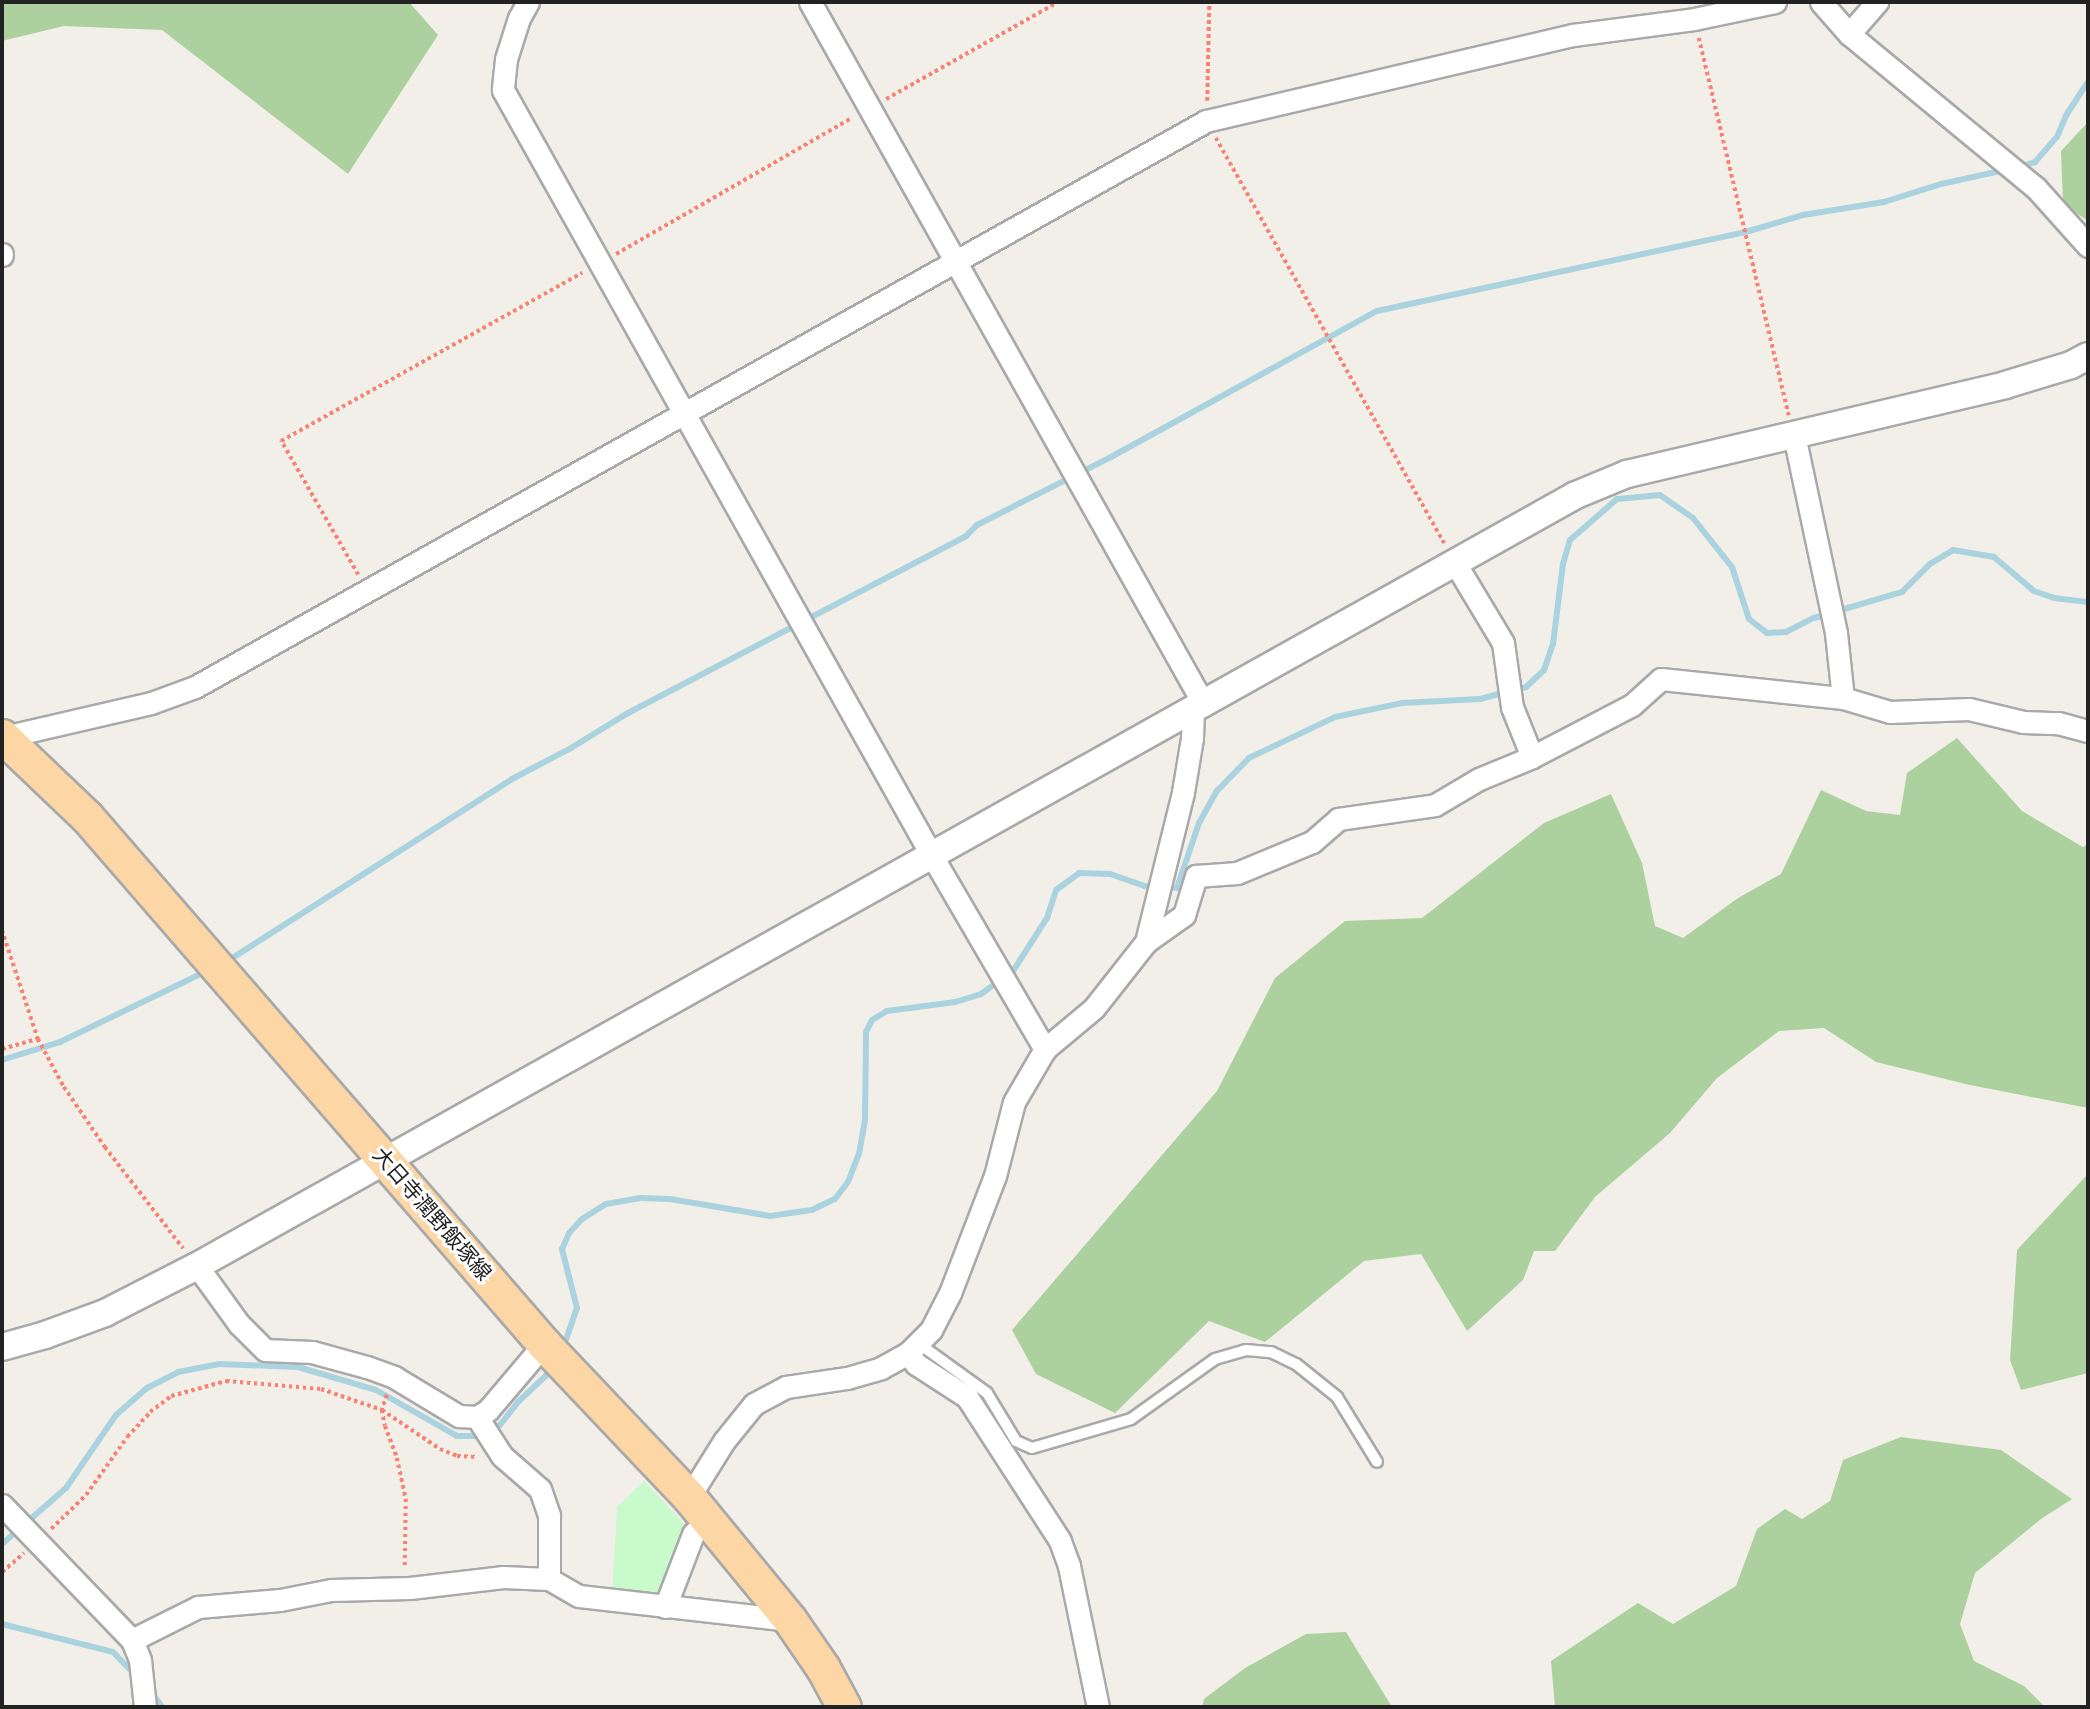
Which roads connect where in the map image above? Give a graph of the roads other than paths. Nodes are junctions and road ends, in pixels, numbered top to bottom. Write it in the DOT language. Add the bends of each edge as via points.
graph roads {
  1 [pos="528,2"];
  2 [pos="810,2"];
  3 [pos="1775,2"];
  4 [pos="1821,2"];
  5 [pos="1877,2"];
  6 [pos="1849,34"];
  7 [pos="2088,246"];
  8 [pos="958,261"];
  9 [pos="2088,356"];
  10 [pos="685,414"];
  11 [pos="1794,435"];
  12 [pos="1455,563"];
  13 [pos="1843,698"];
  14 [pos="1198,706"];
  15 [pos="2088,731"];
  16 [pos="3,736"];
  17 [pos="1532,757"];
  18 [pos="932,856"];
  19 [pos="1146,942"];
  20 [pos="1045,1049"];
  21 [pos="385,1159"];
  22 [pos="197,1266"];
  23 [pos="544,1344"];
  24 [pos="2,1347"];
  25 [pos="913,1348"];
  26 [pos="477,1417"];
  27 [pos="1377,1462"];
  28 [pos="2,1505"];
  29 [pos="699,1508"];
  30 [pos="549,1579"];
  31 [pos="665,1607"];
  32 [pos="790,1620"];
  33 [pos="132,1640"];
  34 [pos="145,1707"];
  35 [pos="844,1707"];
  36 [pos="1098,1707"];
  1 -- 10 [label="street" via="506,59 503,90"];
  2 -- 8 [label="street"];
  3 -- 8 [label="street" via="1694,19 1573,35 1206,121"];
  4 -- 6 [label="street"];
  5 -- 6 [label="street"];
  6 -- 7 [label="street" via="2036,188"];
  8 -- 10 [label="street"];
  8 -- 14 [label="street"];
  9 -- 11 [label="street" via="2005,384"];
  10 -- 16 [label="street" via="195,687 151,703"];
  10 -- 18 [label="street"];
  11 -- 12 [label="street" via="1627,474 1576,495"];
  11 -- 13 [label="street" via="1836,633"];
  12 -- 14 [label="street"];
  12 -- 17 [label="street" via="1503,643 1512,707"];
  13 -- 15 [label="street" via="1890,712 1969,709"];
  13 -- 17 [label="street" via="1661,679 1632,705"];
  14 -- 18 [label="street"];
  14 -- 19 [label="street" via="1183,792"];
  16 -- 21 [label="main road, 大日寺潤野飯塚線" via="87,817"];
  17 -- 19 [label="street" via="1479,779 1435,805 1338,819 1312,842 1237,873 1196,876 1184,915"];
  18 -- 20 [label="street"];
  18 -- 21 [label="street"];
  19 -- 20 [label="street" via="1094,1008"];
  20 -- 25 [label="street" via="1014,1101 995,1176 950,1293 931,1330"];
  21 -- 22 [label="street"];
  21 -- 23 [label="main road, 大日寺潤野飯塚線"];
  22 -- 24 [label="street" via="104,1313"];
  22 -- 26 [label="street" via="239,1324 265,1350 312,1352 367,1367 394,1377 458,1416"];
  23 -- 26 [label="street"];
  23 -- 29 [label="main road, 大日寺潤野飯塚線"];
  25 -- 27 [label="lane" via="987,1393 1016,1441 1032,1448 1131,1419 1215,1359 1246,1350 1271,1352 1296,1364 1337,1397"];
  25 -- 29 [label="street" via="881,1368 786,1387 754,1404 724,1441"];
  25 -- 36 [label="street" via="916,1364 967,1397 1060,1541"];
  26 -- 30 [label="street" via="502,1456 540,1489 549,1515"];
  28 -- 33 [label="street"];
  29 -- 31 [label="street"];
  29 -- 32 [label="main road, 大日寺潤野飯塚線"];
  30 -- 31 [label="street" via="579,1596"];
  30 -- 33 [label="street" via="503,1577 331,1590 198,1607"];
  31 -- 32 [label="street"];
  32 -- 35 [label="main road, 大日寺潤野飯塚線"];
  33 -- 34 [label="street" via="140,1660"];
}
